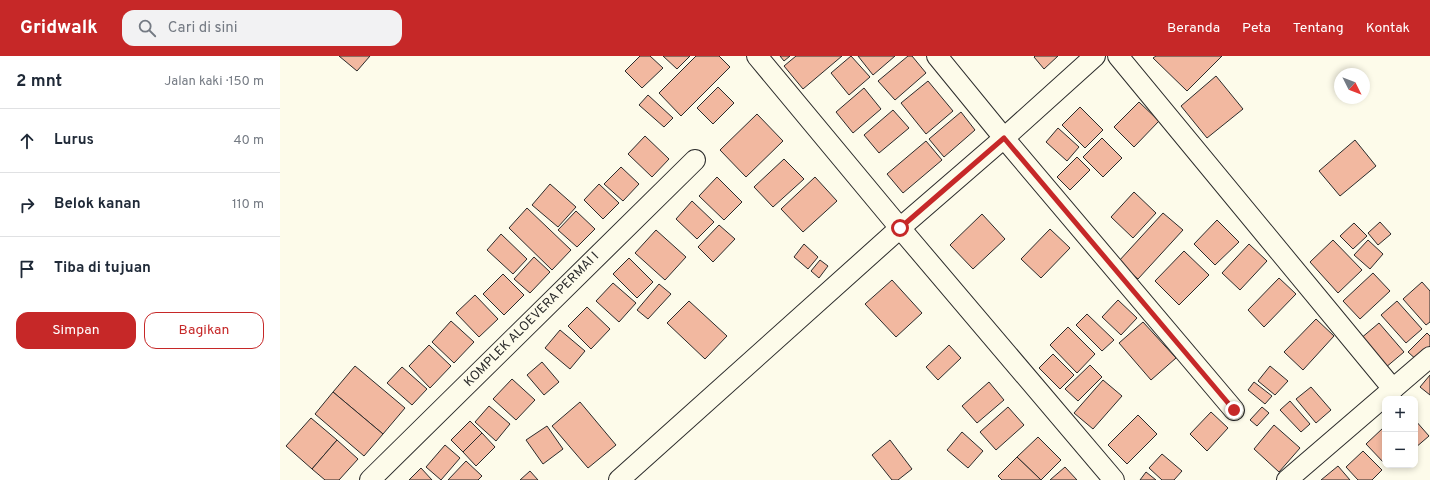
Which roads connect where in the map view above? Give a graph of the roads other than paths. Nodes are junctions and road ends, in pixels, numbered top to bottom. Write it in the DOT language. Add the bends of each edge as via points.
graph roads {
  1 [pos="757,56"];
  2 [pos="937,56"];
  3 [pos="1094,56"];
  4 [pos="1118,56"];
  5 [pos="1004,138"];
  6 [pos="695,160"];
  7 [pos="900,228"];
  8 [pos="1430,357"];
  9 [pos="1393,389"];
  10 [pos="1234,410"];
  11 [pos="370,480"];
  12 [pos="619,480"];
  13 [pos="1114,480"];
  14 [pos="1286,480"];
  1 -- 7 [label="street"];
  2 -- 5 [label="street"];
  3 -- 5 [label="street"];
  4 -- 9 [label="street"];
  5 -- 7 [label="street"];
  5 -- 10 [label="street"];
  6 -- 11 [label="street, KOMPLEK ALOEVERA PERMAI I"];
  7 -- 12 [label="street"];
  7 -- 13 [label="street"];
  8 -- 9 [label="street"];
  9 -- 14 [label="street"];
}
